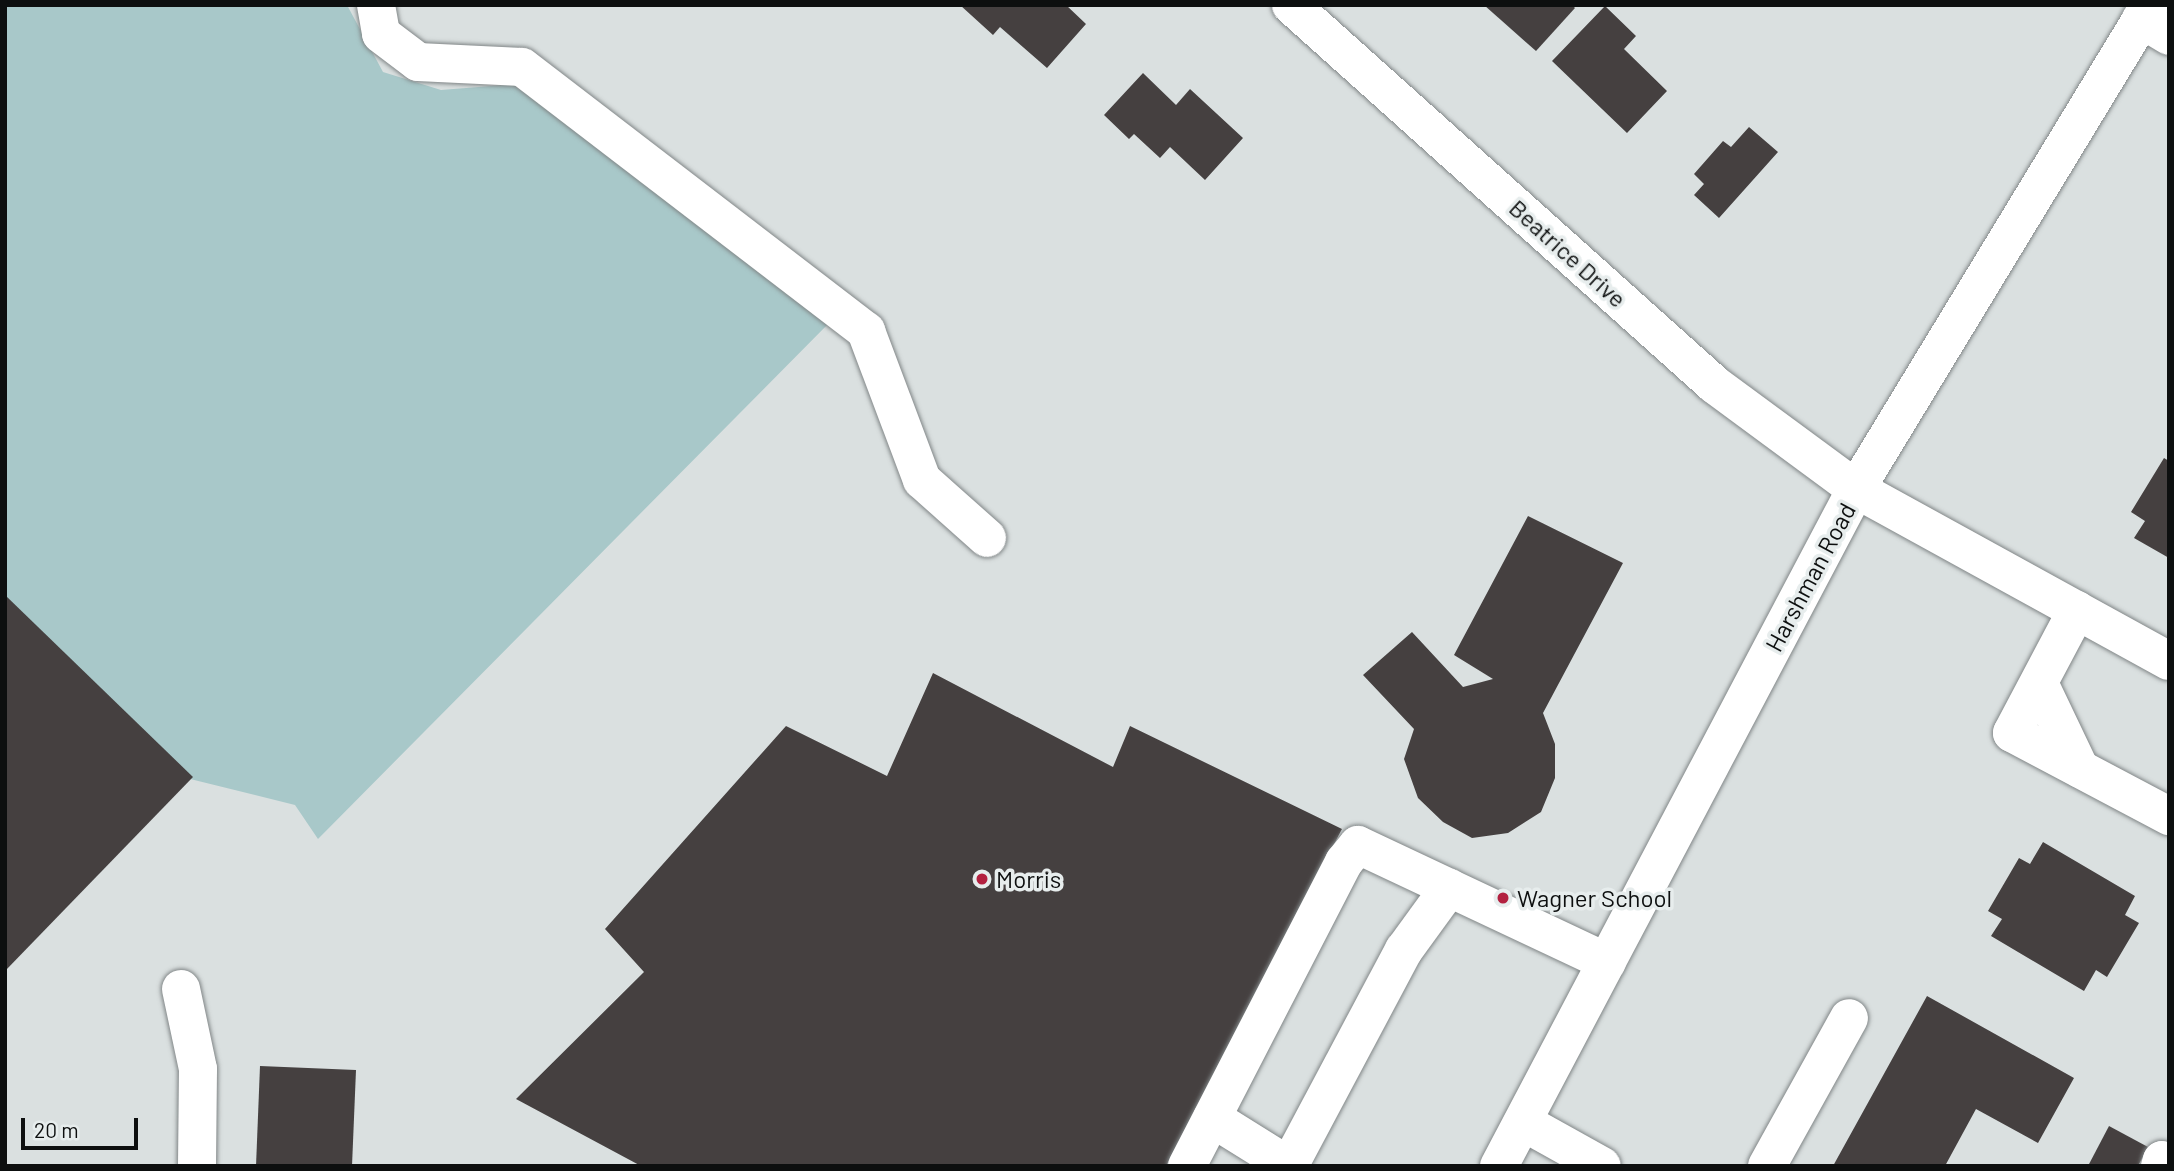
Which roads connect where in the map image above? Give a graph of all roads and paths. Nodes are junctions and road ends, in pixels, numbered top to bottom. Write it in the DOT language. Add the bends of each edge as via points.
graph roads {
  1 [pos="376,5"];
  2 [pos="1291,5"];
  3 [pos="2153,20"];
  4 [pos="1856,489"];
  5 [pos="987,538"];
  6 [pos="2077,610"];
  7 [pos="2169,661"];
  8 [pos="2169,816"];
  9 [pos="1449,888"];
  10 [pos="1607,962"];
  11 [pos="181,989"];
  12 [pos="1849,1018"];
  13 [pos="1212,1118"];
  14 [pos="1523,1122"];
  15 [pos="2169,1163"];
  16 [pos="197,1166"];
  17 [pos="1187,1166"];
  18 [pos="1289,1166"];
  19 [pos="1499,1166"];
  20 [pos="1602,1166"];
  21 [pos="1767,1166"];
  22 [pos="2160,1166"];
  1 -- 5 [label="main road" via="381,34 418,62 522,66 866,331 922,480"];
  2 -- 4 [label="main road, Beatrice Drive" via="1716,385"];
  3 -- 4 [label="main road, Harshman Road"];
  4 -- 6 [label="main road, Beatrice Drive"];
  4 -- 10 [label="main road, Harshman Road"];
  6 -- 7 [label="main road, Beatrice Drive"];
  6 -- 8 [label="main road" via="2012,733"];
  9 -- 10 [label="main road"];
  9 -- 13 [label="main road" via="1359,845 1344,862"];
  9 -- 18 [label="main road" via="1404,950"];
  10 -- 14 [label="main road, Harshman Road"];
  11 -- 16 [label="main road" via="198,1069"];
  12 -- 21 [label="main road"];
  13 -- 17 [label="main road"];
  13 -- 18 [label="main road"];
  14 -- 19 [label="main road, Harshman Road"];
  14 -- 20 [label="main road"];
  15 -- 22 [label="main road" via="2162,1160"];
}
